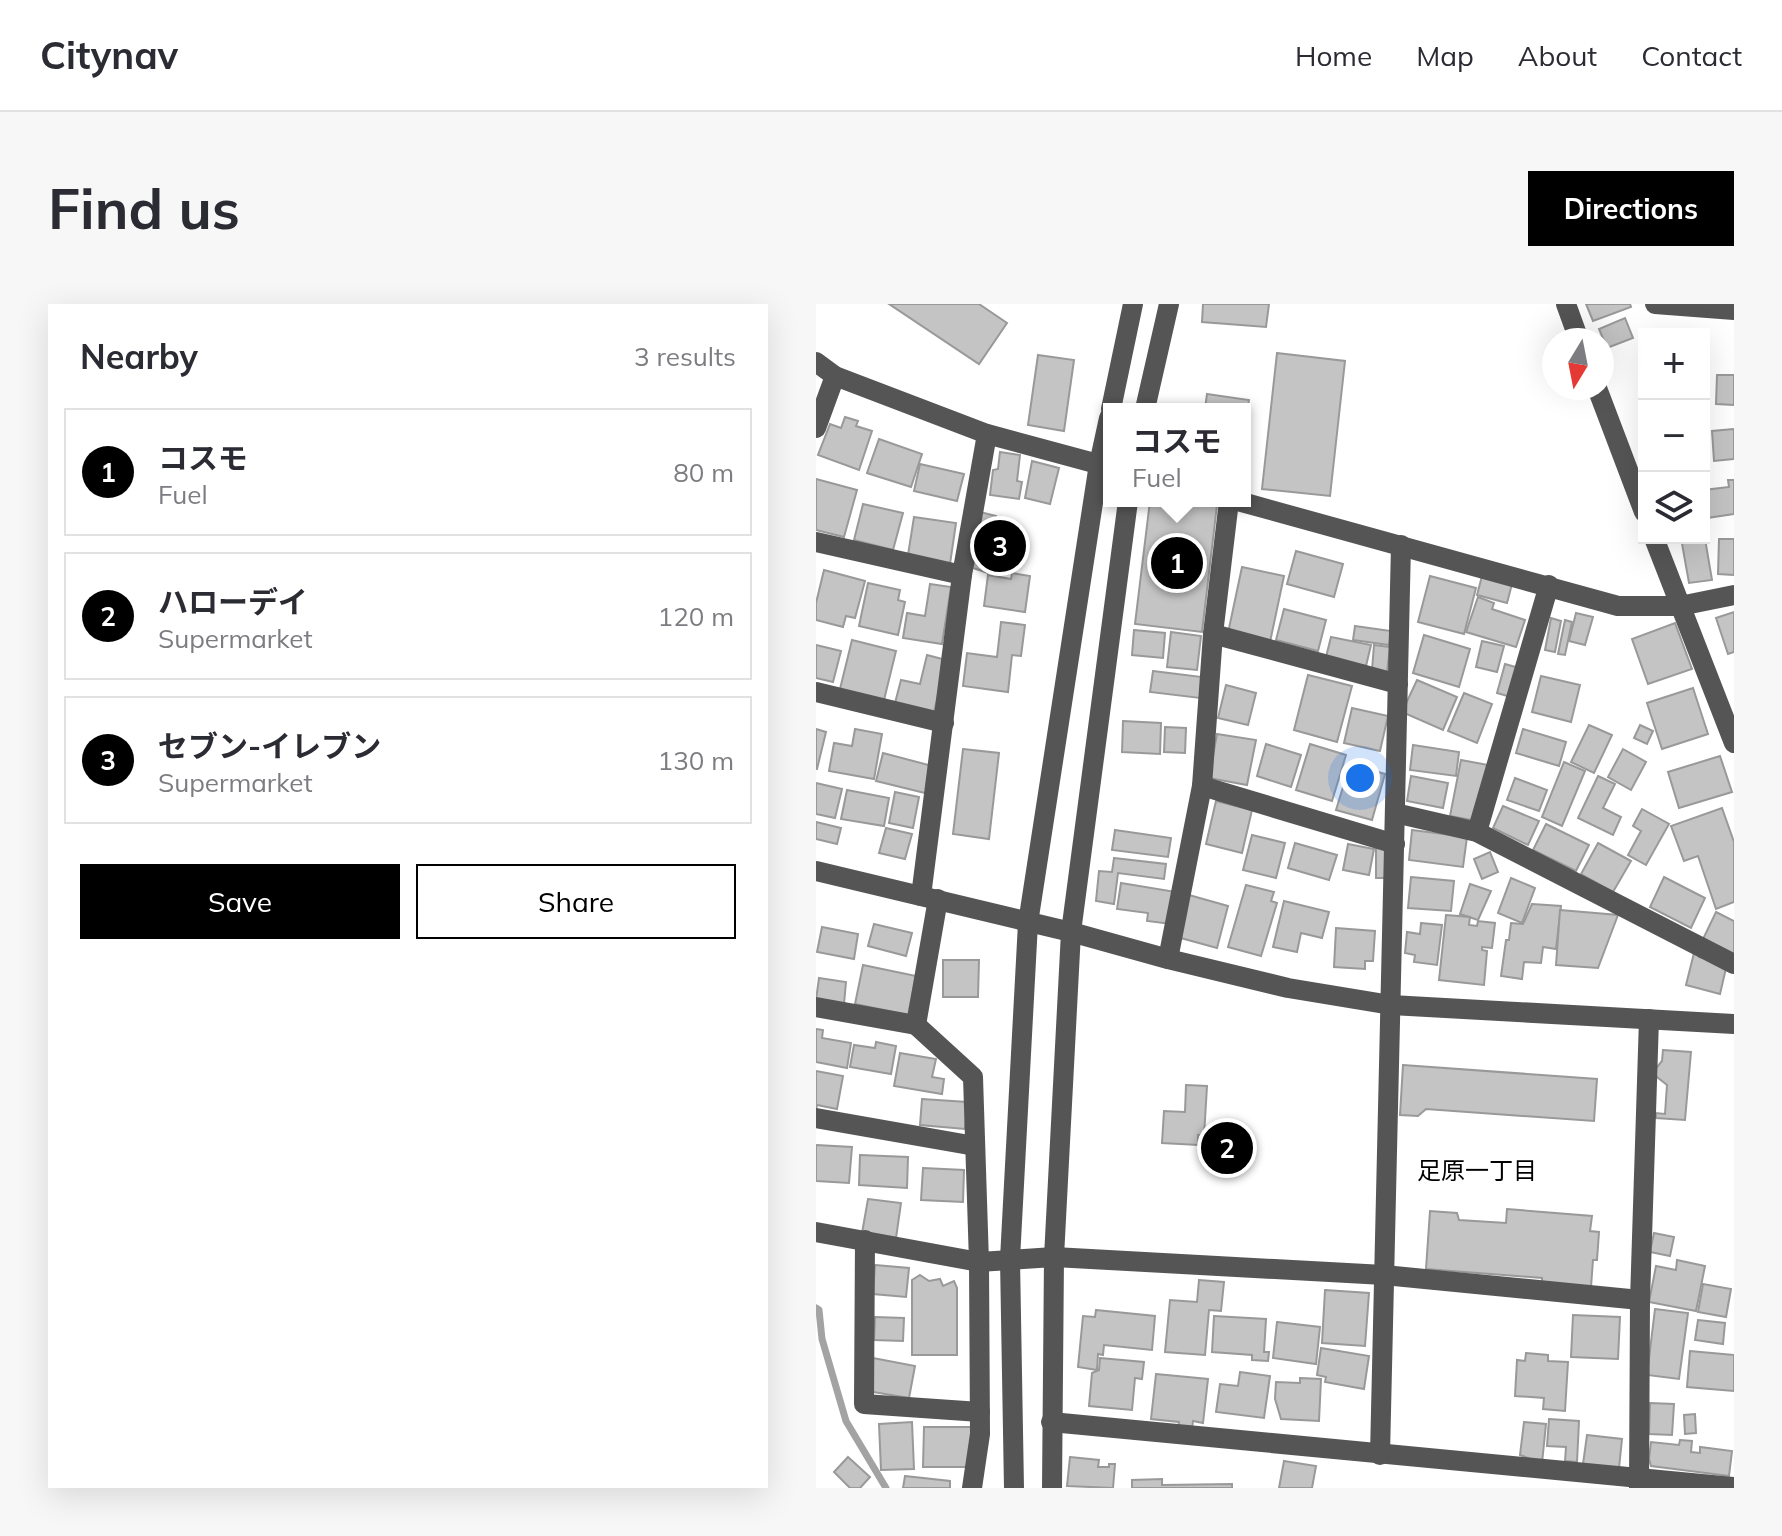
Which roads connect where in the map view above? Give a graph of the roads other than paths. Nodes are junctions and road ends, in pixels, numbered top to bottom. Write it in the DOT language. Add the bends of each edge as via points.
graph roads {
  1 [pos="1133,304"];
  2 [pos="1169,304"];
  3 [pos="1566,304"];
  4 [pos="1655,304"];
  5 [pos="1734,310"];
  6 [pos="1575,328"];
  7 [pos="816,362"];
  8 [pos="835,376"];
  9 [pos="1602,400"];
  10 [pos="1112,403"];
  11 [pos="1146,403"];
  12 [pos="816,428"];
  13 [pos="987,434"];
  14 [pos="1103,466"];
  15 [pos="1103,472"];
  16 [pos="1638,496"];
  17 [pos="1251,505"];
  18 [pos="1127,507"];
  19 [pos="1228,507"];
  20 [pos="816,542"];
  21 [pos="1656,544"];
  22 [pos="1401,545"];
  23 [pos="962,575"];
  24 [pos="1549,585"];
  25 [pos="1734,595"];
  26 [pos="1680,606"];
  27 [pos="1213,634"];
  28 [pos="1398,684"];
  29 [pos="816,692"];
  30 [pos="944,723"];
  31 [pos="1734,743"];
  32 [pos="1202,786"];
  33 [pos="1395,813"];
  34 [pos="1477,832"];
  35 [pos="1395,844"];
  36 [pos="816,871"];
  37 [pos="929,898"];
  38 [pos="1028,923"];
  39 [pos="1071,932"];
  40 [pos="1168,959"];
  41 [pos="1734,964"];
  42 [pos="1391,1005"];
  43 [pos="816,1007"];
  44 [pos="1649,1019"];
  45 [pos="1734,1024"];
  46 [pos="916,1025"];
  47 [pos="816,1118"];
  48 [pos="975,1146"];
  49 [pos="816,1232"];
  50 [pos="865,1240"];
  51 [pos="1054,1257"];
  52 [pos="1010,1259"];
  53 [pos="979,1262"];
  54 [pos="1384,1275"];
  55 [pos="1640,1300"];
  56 [pos="980,1412"];
  57 [pos="1051,1422"];
  58 [pos="1380,1455"];
  59 [pos="1639,1483"];
  60 [pos="1734,1487"];
  61 [pos="972,1488"];
  62 [pos="1014,1488"];
  63 [pos="1052,1488"];
  1 -- 10 [label="street"];
  2 -- 11 [label="street"];
  3 -- 6 [label="street"];
  4 -- 5 [label="street"];
  7 -- 8 [label="street"];
  8 -- 12 [label="street"];
  8 -- 13 [label="street"];
  9 -- 16 [label="street"];
  13 -- 14 [label="street"];
  13 -- 23 [label="street"];
  15 -- 38 [label="street"];
  17 -- 22 [label="street"];
  18 -- 39 [label="street"];
  19 -- 27 [label="street"];
  20 -- 23 [label="street"];
  21 -- 26 [label="street"];
  22 -- 24 [label="street"];
  22 -- 28 [label="street"];
  23 -- 30 [label="street"];
  24 -- 26 [label="street" via="1618,606"];
  24 -- 34 [label="street"];
  25 -- 26 [label="street"];
  26 -- 31 [label="street"];
  27 -- 28 [label="street"];
  27 -- 32 [label="street"];
  28 -- 33 [label="street"];
  29 -- 30 [label="street"];
  30 -- 37 [label="street"];
  32 -- 35 [label="street"];
  32 -- 40 [label="street"];
  33 -- 34 [label="street"];
  33 -- 35 [label="street"];
  34 -- 41 [label="street"];
  35 -- 42 [label="street"];
  36 -- 37 [label="street"];
  37 -- 38 [label="street"];
  37 -- 46 [label="street"];
  38 -- 39 [label="street"];
  38 -- 52 [label="street"];
  39 -- 40 [label="street"];
  39 -- 51 [label="street"];
  40 -- 42 [label="street" via="1288,988"];
  42 -- 44 [label="street"];
  42 -- 54 [label="street"];
  43 -- 46 [label="street"];
  44 -- 45 [label="street"];
  44 -- 55 [label="street"];
  46 -- 48 [label="street" via="973,1077"];
  47 -- 48 [label="street"];
  48 -- 53 [label="street"];
  49 -- 50 [label="street"];
  50 -- 53 [label="street"];
  50 -- 56 [label="street" via="864,1404"];
  51 -- 52 [label="street"];
  51 -- 54 [label="street"];
  51 -- 57 [label="street"];
  52 -- 53 [label="street"];
  52 -- 62 [label="street"];
  53 -- 56 [label="street"];
  54 -- 55 [label="street"];
  54 -- 58 [label="street"];
  55 -- 59 [label="street"];
  56 -- 61 [label="street"];
  57 -- 58 [label="street"];
  57 -- 63 [label="street"];
  58 -- 59 [label="street"];
  59 -- 60 [label="street"];
}
